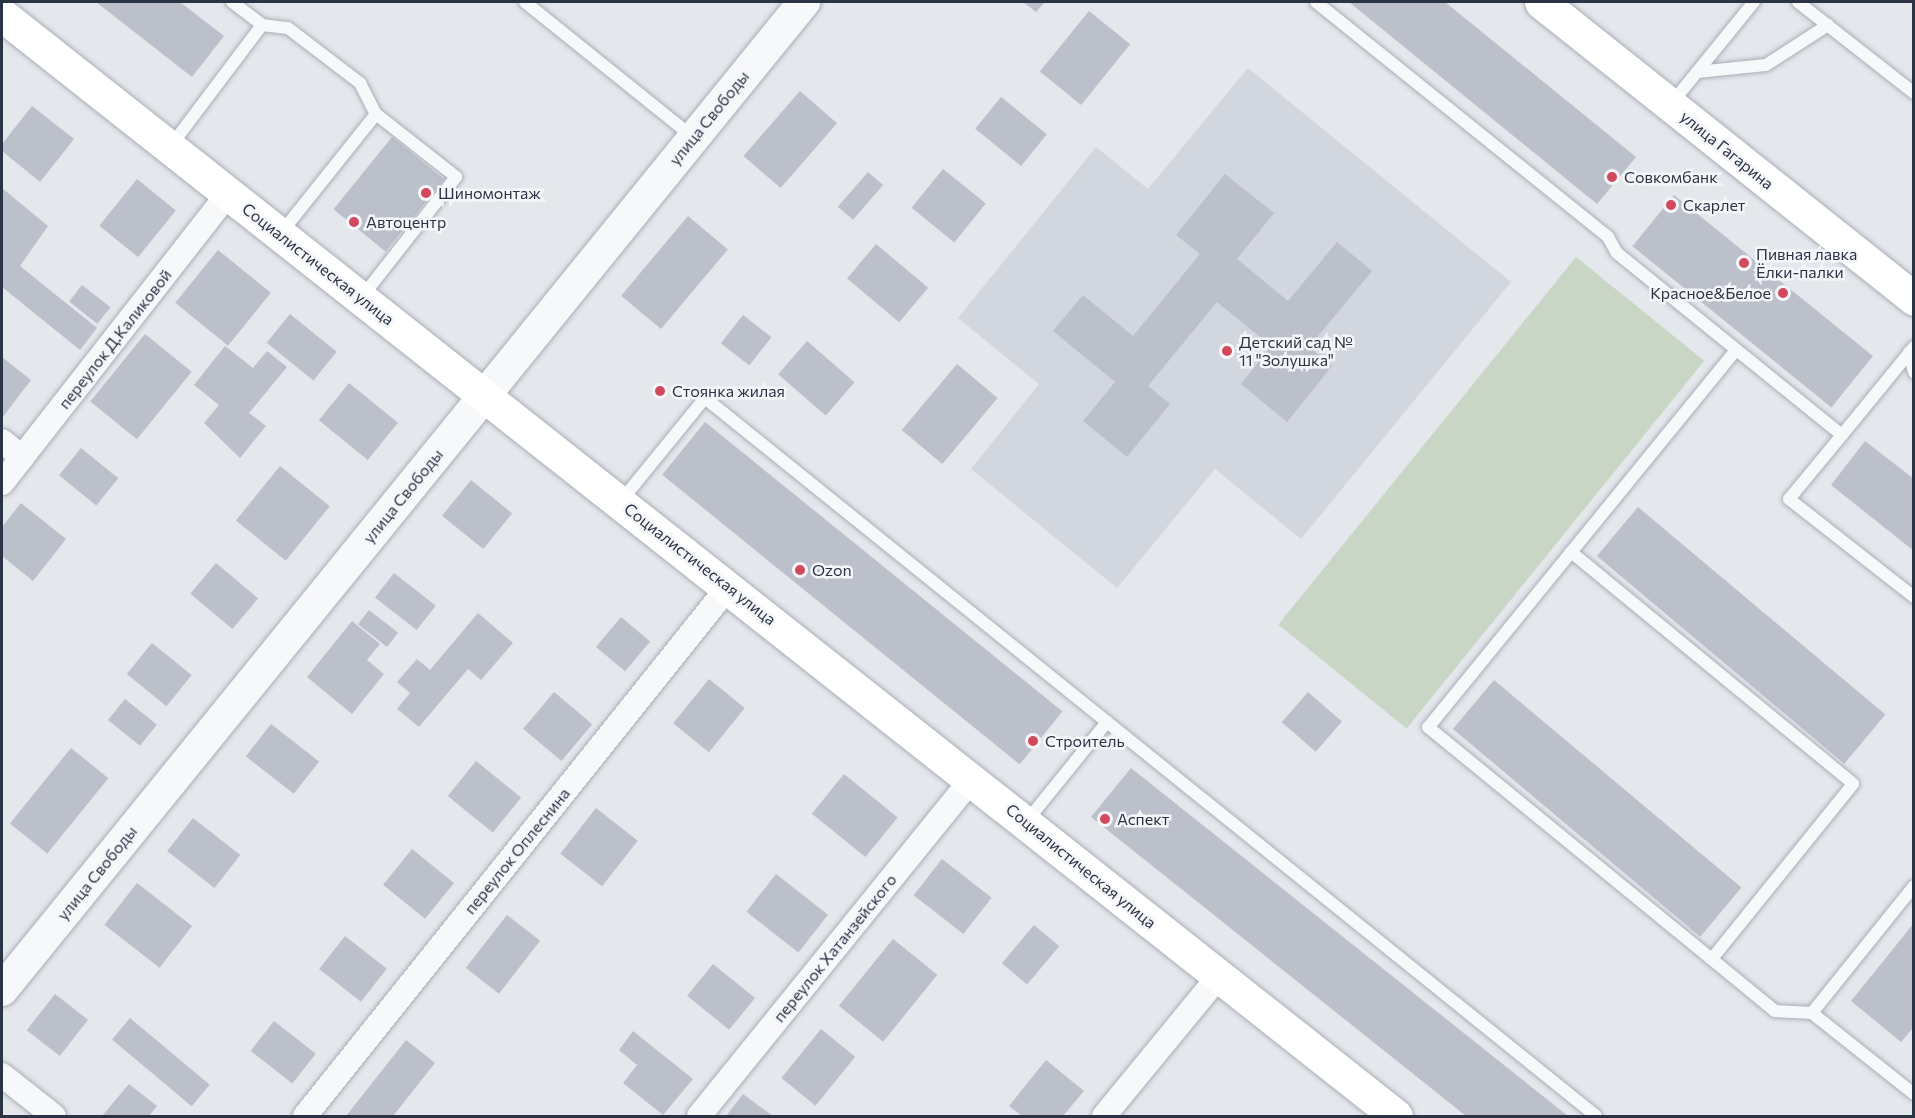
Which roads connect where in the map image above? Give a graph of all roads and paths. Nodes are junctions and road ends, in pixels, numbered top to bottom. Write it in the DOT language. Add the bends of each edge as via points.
graph roads {
  1 [pos="232,2"];
  2 [pos="525,2"];
  3 [pos="804,2"];
  4 [pos="1316,2"];
  5 [pos="1541,2"];
  6 [pos="1754,2"];
  7 [pos="1798,2"];
  8 [pos="2,15"];
  9 [pos="262,25"];
  10 [pos="1828,25"];
  11 [pos="1697,72"];
  12 [pos="1914,93"];
  13 [pos="1670,105"];
  14 [pos="376,114"];
  15 [pos="693,138"];
  16 [pos="170,148"];
  17 [pos="228,194"];
  18 [pos="280,235"];
  19 [pos="360,298"];
  20 [pos="1914,299"];
  21 [pos="1736,350"];
  22 [pos="1912,350"];
  23 [pos="1914,372"];
  24 [pos="484,395"];
  25 [pos="1842,435"];
  26 [pos="2,441"];
  27 [pos="22,457"];
  28 [pos="2,483"];
  29 [pos="621,501"];
  30 [pos="1571,552"];
  31 [pos="729,586"];
  32 [pos="1914,597"];
  33 [pos="1107,722"];
  34 [pos="972,779"];
  35 [pos="1026,822"];
  36 [pos="1914,886"];
  37 [pos="1712,959"];
  38 [pos="1218,977"];
  39 [pos="2,990"];
  40 [pos="1812,1013"];
  41 [pos="2,1075"];
  42 [pos="1914,1094"];
  43 [pos="54,1116"];
  44 [pos="305,1116"];
  45 [pos="699,1116"];
  46 [pos="1104,1116"];
  47 [pos="1396,1116"];
  48 [pos="1596,1116"];
  1 -- 9 [label="lane"];
  2 -- 15 [label="lane"];
  3 -- 15 [label="street, улица Свободы"];
  4 -- 21 [label="lane" via="1608,237 1617,253"];
  5 -- 13 [label="main road, улица Гагарина"];
  6 -- 11 [label="lane"];
  7 -- 10 [label="lane"];
  8 -- 16 [label="main road, Социалистическая улица"];
  9 -- 14 [label="lane" via="288,28 360,83"];
  9 -- 16 [label="lane"];
  10 -- 11 [label="lane" via="1766,65"];
  10 -- 12 [label="lane"];
  11 -- 13 [label="lane"];
  13 -- 20 [label="main road, улица Гагарина"];
  14 -- 18 [label="lane"];
  14 -- 19 [label="lane" via="456,177"];
  15 -- 24 [label="street, улица Свободы"];
  16 -- 17 [label="main road, Социалистическая улица"];
  17 -- 18 [label="main road, Социалистическая улица"];
  17 -- 27 [label="street, переулок Д.Каликовой"];
  18 -- 19 [label="main road, Социалистическая улица"];
  19 -- 24 [label="main road, Социалистическая улица"];
  21 -- 25 [label="lane"];
  21 -- 30 [label="lane"];
  22 -- 23 [label="lane"];
  22 -- 25 [label="lane"];
  24 -- 29 [label="main road, Социалистическая улица"];
  24 -- 39 [label="street, улица Свободы"];
  25 -- 32 [label="lane" via="1789,498"];
  26 -- 27 [label="street"];
  27 -- 28 [label="street, переулок Д.Каликовой"];
  29 -- 31 [label="main road, Социалистическая улица"];
  29 -- 33 [label="lane" via="705,398"];
  30 -- 37 [label="lane" via="1853,784"];
  30 -- 37 [label="lane" via="1428,727"];
  31 -- 34 [label="main road, Социалистическая улица"];
  31 -- 44 [label="street, переулок Оплеснина"];
  33 -- 35 [label="lane"];
  33 -- 48 [label="lane"];
  34 -- 35 [label="main road, Социалистическая улица"];
  34 -- 45 [label="street, переулок Хатанзейского"];
  35 -- 38 [label="main road, Социалистическая улица"];
  36 -- 40 [label="lane"];
  37 -- 40 [label="lane" via="1775,1011"];
  38 -- 46 [label="street"];
  38 -- 47 [label="main road, Социалистическая улица"];
  40 -- 42 [label="lane"];
  41 -- 43 [label="street"];
}
